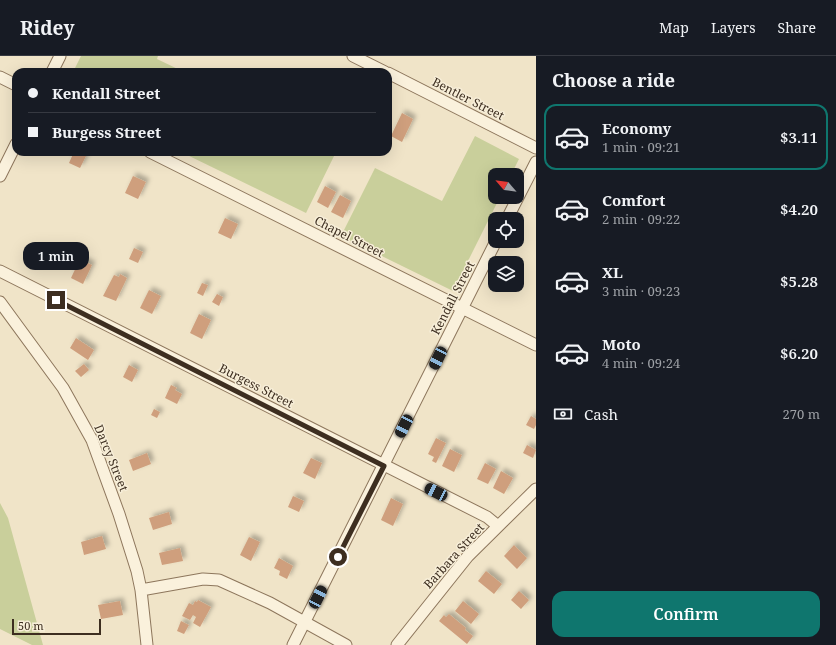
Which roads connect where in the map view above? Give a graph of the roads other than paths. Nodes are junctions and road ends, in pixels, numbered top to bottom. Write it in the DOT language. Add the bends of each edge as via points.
graph roads {
  1 [pos="60,56"];
  2 [pos="353,56"];
  3 [pos="54,68"];
  4 [pos="377,68"];
  5 [pos="392,75"];
  6 [pos="0,77"];
  7 [pos="12,83"];
  8 [pos="536,148"];
  9 [pos="12,152"];
  10 [pos="158,156"];
  11 [pos="536,162"];
  12 [pos="0,176"];
  13 [pos="511,212"];
  14 [pos="492,248"];
  15 [pos="0,271"];
  16 [pos="0,302"];
  17 [pos="462,308"];
  18 [pos="536,345"];
  19 [pos="384,466"];
  20 [pos="536,489"];
  21 [pos="498,526"];
  22 [pos="141,590"];
  23 [pos="305,622"];
  24 [pos="147,645"];
  25 [pos="293,645"];
  26 [pos="346,645"];
  27 [pos="397,645"];
  1 -- 3 [label="street"];
  2 -- 4 [label="street"];
  5 -- 8 [label="street, Bentler Street"];
  6 -- 7 [label="street"];
  9 -- 12 [label="street"];
  10 -- 17 [label="street, Chapel Street"];
  11 -- 13 [label="street"];
  14 -- 17 [label="street, Kendall Street"];
  15 -- 19 [label="street, Burgess Street"];
  16 -- 22 [label="street, Darcy Street" via="63,388 92,440 119,514"];
  17 -- 18 [label="street, Chapel Street"];
  17 -- 19 [label="street, Kendall Street"];
  19 -- 21 [label="street, Burgess Street" via="487,517"];
  19 -- 23 [label="street, Kendall Street"];
  20 -- 21 [label="street, Barbara Street"];
  21 -- 27 [label="street, Barbara Street" via="468,556"];
  22 -- 23 [label="street" via="203,579 219,580"];
  22 -- 24 [label="street, Darcy Street"];
  23 -- 25 [label="street, Kendall Street"];
  23 -- 26 [label="street"];
}
